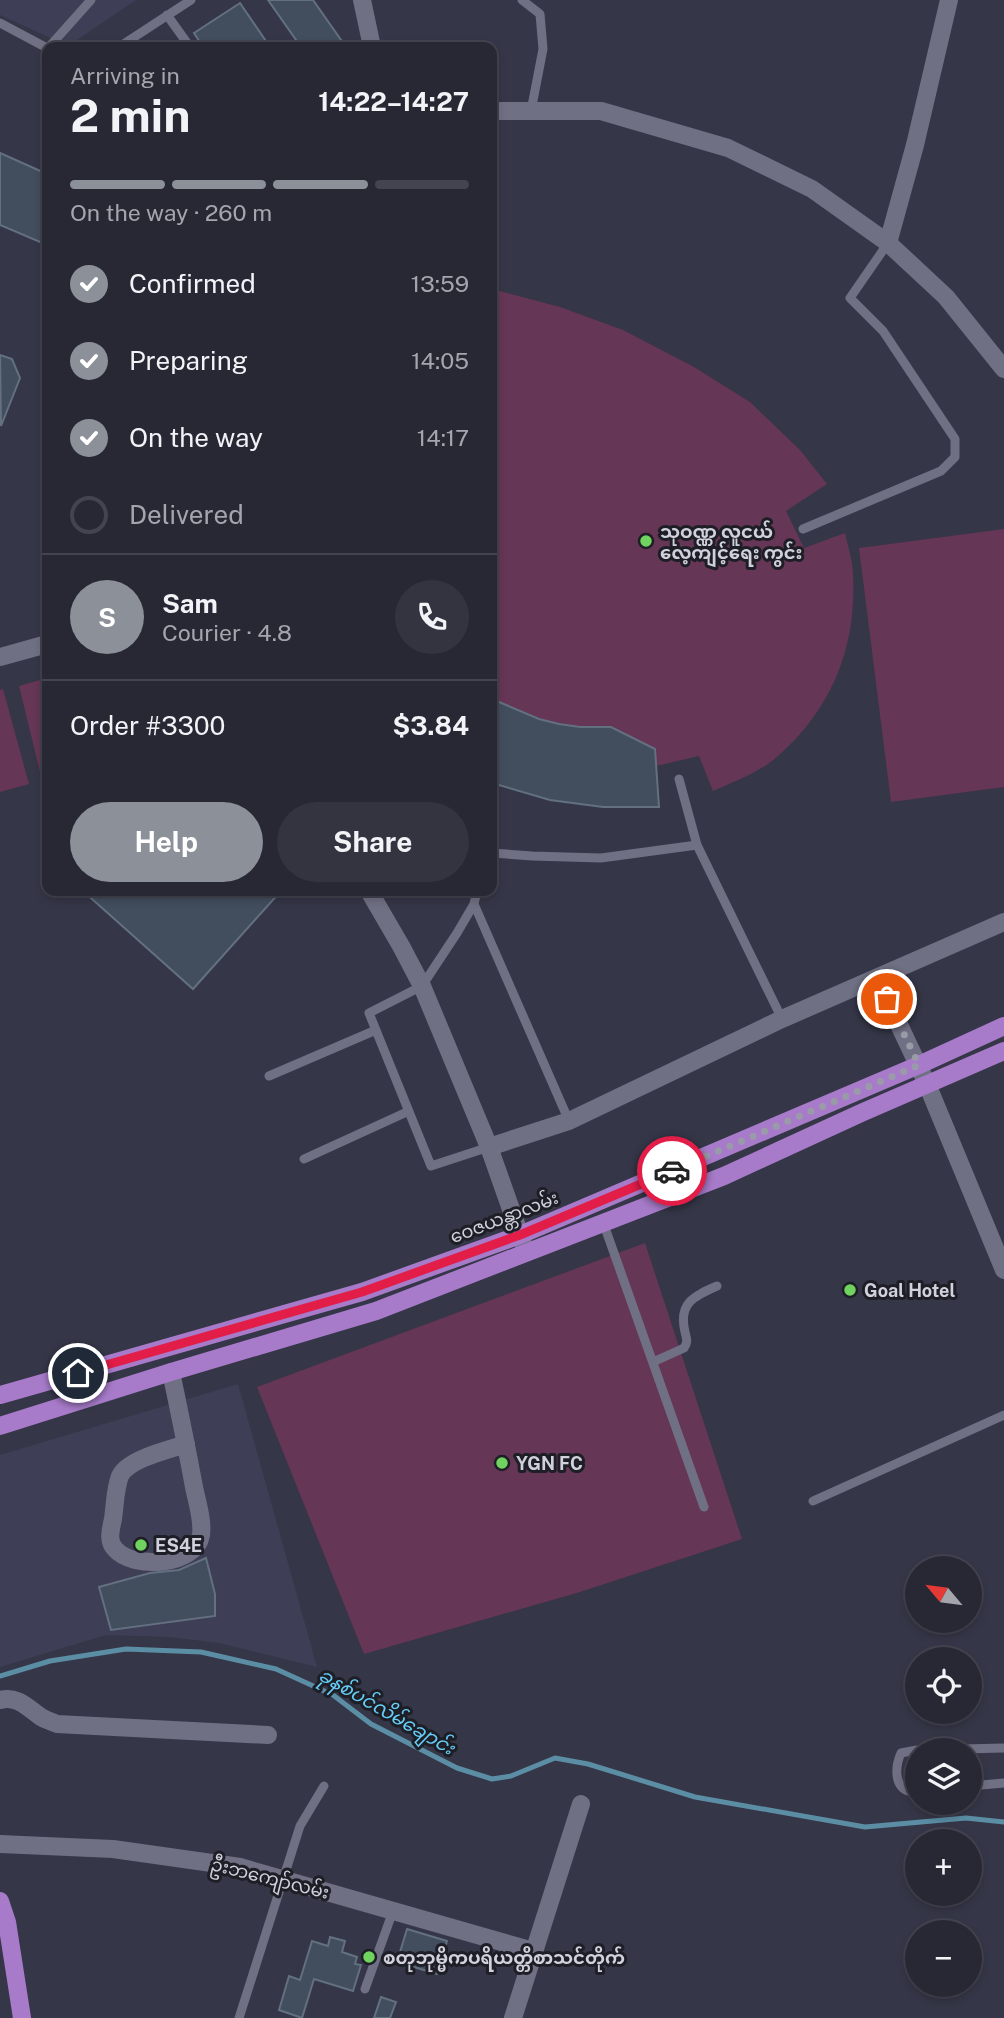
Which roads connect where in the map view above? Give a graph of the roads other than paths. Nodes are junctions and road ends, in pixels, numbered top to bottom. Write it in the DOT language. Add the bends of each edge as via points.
graph roads {
  1 [pos="81,0"];
  2 [pos="91,0"];
  3 [pos="191,0"];
  4 [pos="362,0"];
  5 [pos="522,0"];
  6 [pos="949,0"];
  7 [pos="167,15"];
  8 [pos="76,17"];
  9 [pos="0,23"];
  10 [pos="53,42"];
  11 [pos="126,42"];
  12 [pos="186,42"];
  13 [pos="371,42"];
  14 [pos="42,45"];
  15 [pos="497,111"];
  16 [pos="531,111"];
  17 [pos="888,243"];
  18 [pos="1004,369"];
  19 [pos="803,529"];
  20 [pos="42,645"];
  21 [pos="0,657"];
  22 [pos="679,779"];
  23 [pos="697,845"];
  24 [pos="497,853"];
  25 [pos="372,896"];
  26 [pos="476,896"];
  27 [pos="474,904"];
  28 [pos="1004,922"];
  29 [pos="877,978"];
  30 [pos="422,986"];
  31 [pos="782,1019"];
  32 [pos="1004,1026"];
  33 [pos="376,1030"];
  34 [pos="1004,1051"];
  35 [pos="919,1065"];
  36 [pos="269,1076"];
  37 [pos="927,1084"];
  38 [pos="409,1111"];
  39 [pos="569,1121"];
  40 [pos="489,1147"];
  41 [pos="304,1159"];
  42 [pos="603,1222"];
  43 [pos="523,1244"];
  44 [pos="1004,1270"];
  45 [pos="717,1286"];
  46 [pos="653,1362"];
  47 [pos="172,1372"];
  48 [pos="0,1395"];
  49 [pos="1004,1415"];
  50 [pos="0,1426"];
  51 [pos="186,1444"];
  52 [pos="813,1502"];
  53 [pos="704,1507"];
  54 [pos="0,1700"];
  55 [pos="268,1735"];
  56 [pos="1004,1748"];
  57 [pos="982,1749"];
  58 [pos="905,1752"];
  59 [pos="1004,1783"];
  60 [pos="982,1785"];
  61 [pos="324,1786"];
  62 [pos="905,1791"];
  63 [pos="582,1804"];
  64 [pos="0,1844"];
  65 [pos="282,1879"];
  66 [pos="0,1901"];
  67 [pos="393,1911"];
  68 [pos="533,1951"];
  69 [pos="365,1989"];
  70 [pos="22,2018"];
  71 [pos="239,2018"];
  72 [pos="513,2018"];
  1 -- 8 [label="lane"];
  2 -- 8 [label="lane"];
  3 -- 7 [label="lane"];
  4 -- 13 [label="street"];
  5 -- 16 [label="lane" via="540,14 543,49"];
  6 -- 17 [label="street"];
  7 -- 11 [label="lane"];
  7 -- 12 [label="lane"];
  8 -- 10 [label="lane"];
  9 -- 14 [label="lane"];
  15 -- 16 [label="street"];
  16 -- 17 [label="street" via="601,111 728,148 812,189"];
  17 -- 18 [label="street" via="946,297"];
  17 -- 19 [label="lane" via="850,298 883,331 955,439 955,457 941,471"];
  20 -- 21 [label="street"];
  22 -- 23 [label="lane"];
  23 -- 24 [label="lane" via="601,858"];
  23 -- 31 [label="lane"];
  25 -- 30 [label="street"];
  26 -- 27 [label="lane"];
  27 -- 30 [label="lane"];
  27 -- 39 [label="lane"];
  28 -- 29 [label="street"];
  29 -- 31 [label="street"];
  29 -- 35 [label="street"];
  30 -- 33 [label="lane" via="369,1013"];
  30 -- 40 [label="street"];
  31 -- 39 [label="street"];
  32 -- 35 [label="main road, ဝေဇယန္တာလမ်း"];
  33 -- 36 [label="lane"];
  33 -- 38 [label="lane"];
  34 -- 37 [label="main road, ဝေဇယန္တာလမ်း"];
  35 -- 37 [label="street"];
  35 -- 43 [label="main road, ဝေဇယန္တာလမ်း"];
  37 -- 42 [label="main road, ဝေဇယန္တာလမ်း" via="724,1175"];
  37 -- 44 [label="street"];
  38 -- 40 [label="lane" via="431,1166"];
  38 -- 41 [label="lane"];
  39 -- 40 [label="street"];
  40 -- 43 [label="street"];
  42 -- 43 [label="main road, ဝေဇယန္တာလမ်း"];
  42 -- 46 [label="lane"];
  43 -- 47 [label="main road, ဝေဇယန္တာလမ်း" via="376,1311"];
  43 -- 48 [label="main road, ဝေဇယန္တာလမ်း"];
  45 -- 46 [label="lane" via="687,1304 682,1317 688,1341 684,1349"];
  46 -- 53 [label="lane"];
  47 -- 50 [label="main road, ဝေဇယန္တာလမ်း"];
  47 -- 51 [label="street"];
  49 -- 52 [label="lane"];
  51 -- 51 [label="street" via="201,1525 197,1547 166,1561 121,1554 114,1549 110,1535 121,1474 140,1460"];
  54 -- 55 [label="street" via="19,1701 57,1724"];
  56 -- 57 [label="lane"];
  58 -- 62 [label="lane" via="897,1762 897,1780"];
  59 -- 60 [label="lane"];
  61 -- 65 [label="lane" via="300,1826"];
  63 -- 68 [label="street"];
  64 -- 65 [label="street, ဦးဘကျော်လမ်း" via="113,1849 240,1867"];
  65 -- 67 [label="street, ဦးဘကျော်လမ်း"];
  65 -- 71 [label="lane"];
  66 -- 70 [label="main road"];
  67 -- 68 [label="street, ဦးဘကျော်လမ်း"];
  67 -- 69 [label="lane"];
  68 -- 72 [label="street"];
}
